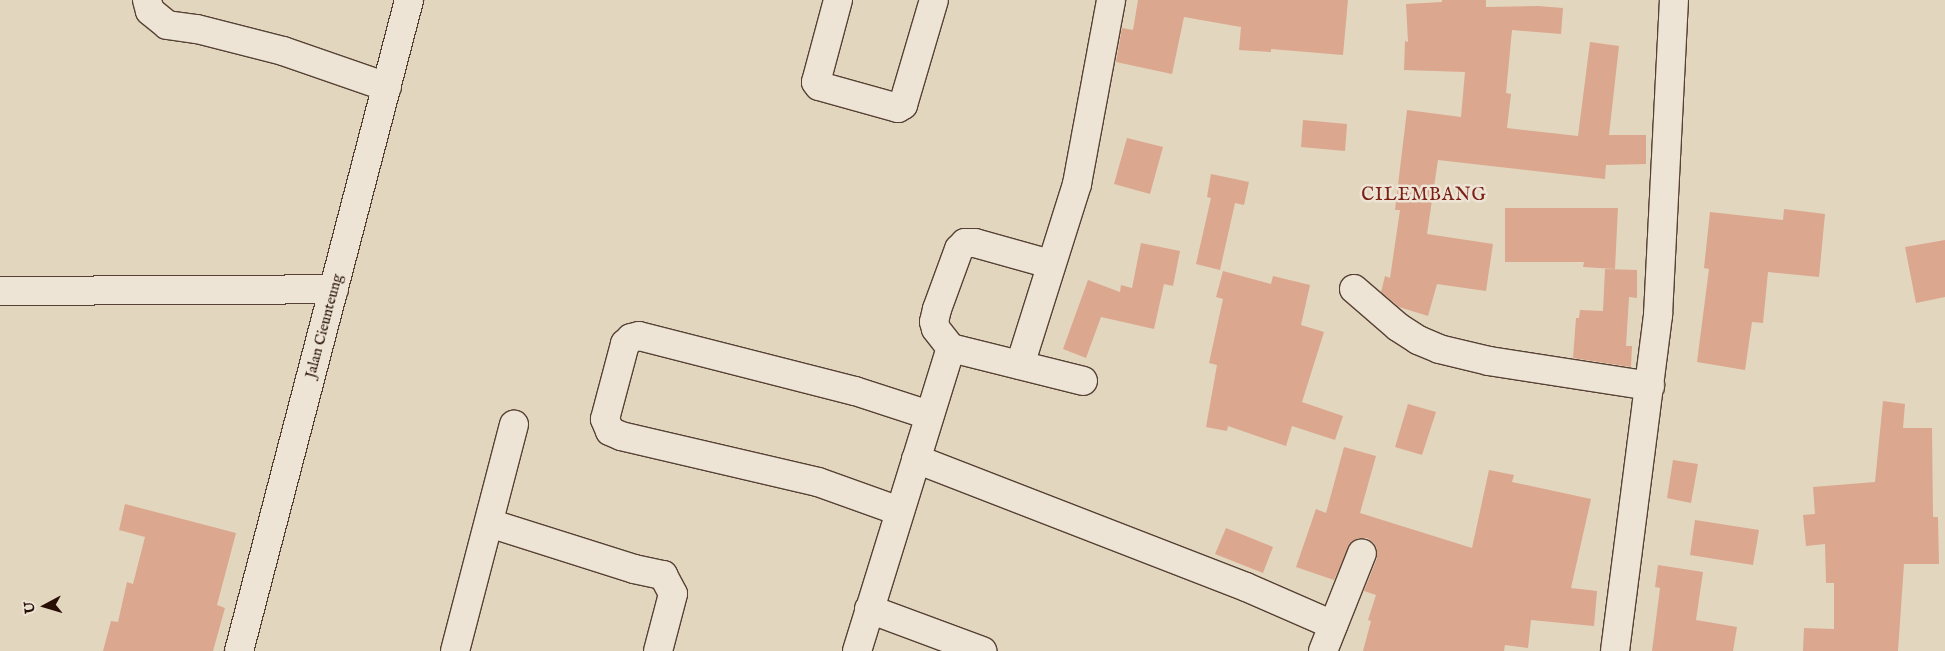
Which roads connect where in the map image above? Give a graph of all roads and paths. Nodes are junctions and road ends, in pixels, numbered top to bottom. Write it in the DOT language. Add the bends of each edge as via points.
graph roads {
  1 [pos="147,0"];
  2 [pos="410,0"];
  3 [pos="838,0"];
  4 [pos="934,0"];
  5 [pos="1111,0"];
  6 [pos="1674,0"];
  7 [pos="387,87"];
  8 [pos="1050,264"];
  9 [pos="334,289"];
  10 [pos="1354,289"];
  11 [pos="0,291"];
  12 [pos="951,348"];
  13 [pos="1020,365"];
  14 [pos="1084,381"];
  15 [pos="1650,386"];
  16 [pos="929,415"];
  17 [pos="514,425"];
  18 [pos="916,459"];
  19 [pos="899,511"];
  20 [pos="488,523"];
  21 [pos="1362,553"];
  22 [pos="869,609"];
  23 [pos="1334,625"];
  24 [pos="239,651"];
  25 [pos="455,651"];
  26 [pos="658,651"];
  27 [pos="857,651"];
  28 [pos="982,651"];
  29 [pos="1323,651"];
  30 [pos="1616,651"];
  1 -- 7 [label="street" via="150,11 166,24 283,52"];
  2 -- 7 [label="street, Jalan Cieunteung"];
  3 -- 4 [label="street" via="816,82 819,86 898,108 903,105"];
  5 -- 8 [label="street" via="1077,184"];
  6 -- 15 [label="street" via="1658,315"];
  7 -- 9 [label="street, Jalan Cieunteung"];
  8 -- 12 [label="street" via="971,242 962,246 935,317 936,329"];
  8 -- 13 [label="street"];
  9 -- 11 [label="street"];
  9 -- 24 [label="street, Jalan Cieunteung"];
  10 -- 15 [label="street" via="1398,327 1440,349 1489,361"];
  12 -- 13 [label="street"];
  12 -- 16 [label="street"];
  13 -- 14 [label="street"];
  15 -- 30 [label="street"];
  16 -- 18 [label="street"];
  16 -- 19 [label="street" via="855,391 639,336 625,344 605,419 610,431 818,482"];
  17 -- 20 [label="street"];
  18 -- 19 [label="street"];
  18 -- 23 [label="street"];
  19 -- 22 [label="street"];
  20 -- 25 [label="street"];
  20 -- 26 [label="street" via="634,569 663,575 673,594"];
  21 -- 23 [label="street"];
  22 -- 27 [label="street"];
  22 -- 28 [label="street"];
  23 -- 29 [label="street"];
}
